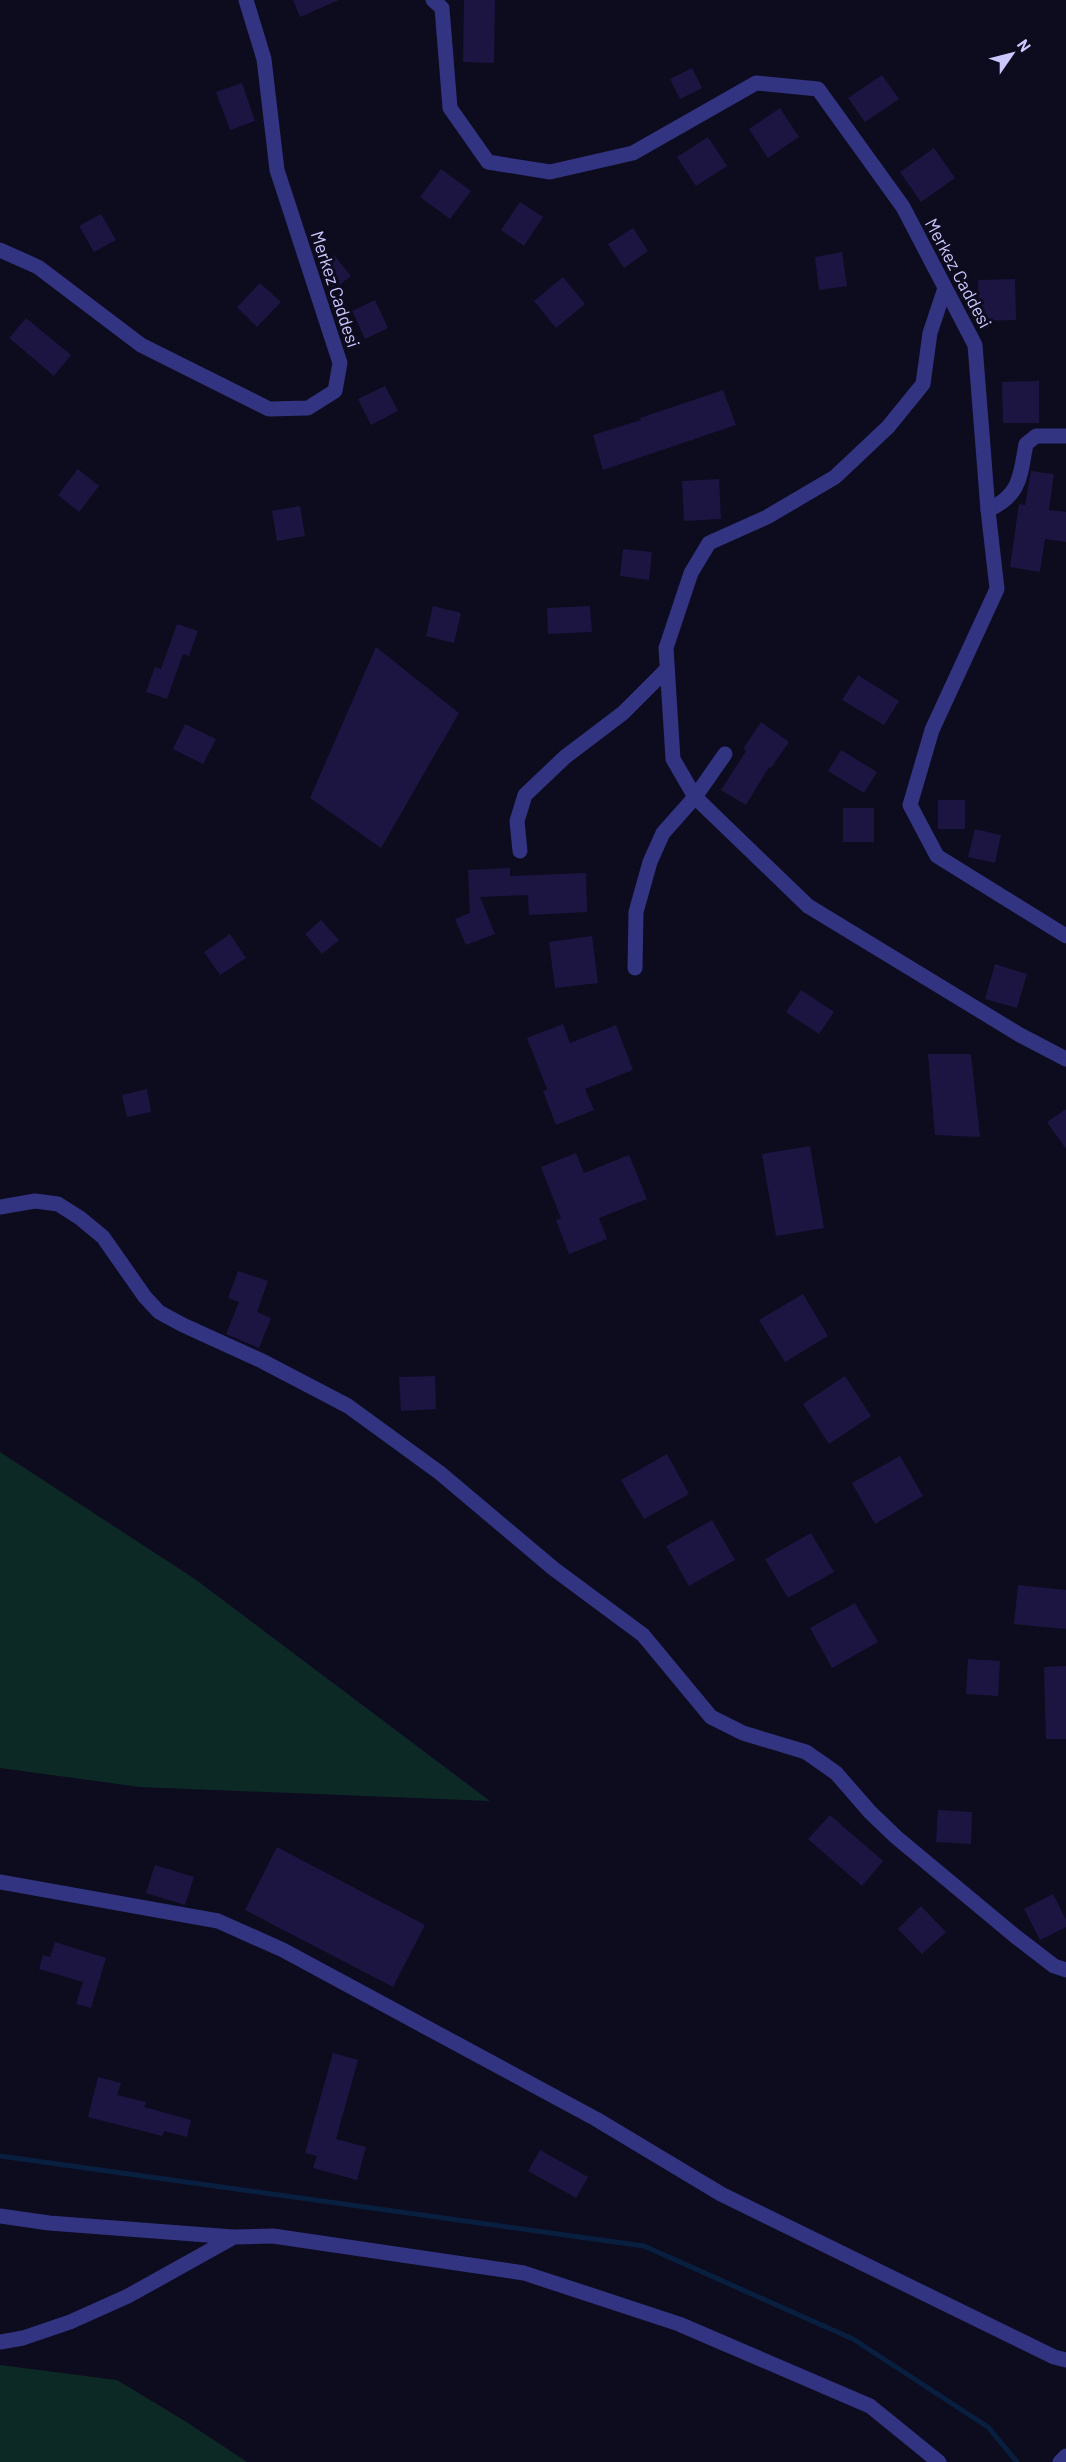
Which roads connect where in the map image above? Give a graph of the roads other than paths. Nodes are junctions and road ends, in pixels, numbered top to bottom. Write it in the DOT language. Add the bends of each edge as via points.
graph roads {
  1 [pos="246,0"];
  2 [pos="434,0"];
  3 [pos="0,250"];
  4 [pos="945,288"];
  5 [pos="1066,436"];
  6 [pos="988,510"];
  7 [pos="667,669"];
  8 [pos="725,754"];
  9 [pos="694,797"];
  10 [pos="520,851"];
  11 [pos="1066,936"];
  12 [pos="635,968"];
  13 [pos="1066,1059"];
  14 [pos="0,1207"];
  15 [pos="0,1882"];
  16 [pos="1066,1970"];
  17 [pos="0,2216"];
  18 [pos="234,2237"];
  19 [pos="0,2342"];
  20 [pos="1066,2360"];
  21 [pos="1066,2456"];
  22 [pos="939,2462"];
  23 [pos="1060,2462"];
  1 -- 3 [label="street, Merkez Caddesi" via="264,59 277,170 340,363 335,392 308,408 269,409 141,345 38,267"];
  2 -- 4 [label="street, Merkez Caddesi" via="442,8 450,108 488,162 550,172 633,153 756,83 818,89 903,207"];
  4 -- 6 [label="street, Merkez Caddesi" via="975,345"];
  4 -- 7 [label="street" via="930,333 923,384 888,427 835,477 767,517 709,543 690,573 666,648"];
  5 -- 6 [label="street" via="1036,436 1026,444 1020,482 1003,503"];
  6 -- 11 [label="street, Merkez Caddesi" via="998,590 932,730 910,805 937,856"];
  7 -- 9 [label="street" via="673,759"];
  7 -- 10 [label="street" via="623,713 565,757 525,795 516,820"];
  8 -- 9 [label="street"];
  9 -- 12 [label="street" via="663,832 650,862 636,912"];
  9 -- 13 [label="street" via="808,906"];
  14 -- 16 [label="street" via="35,1201 58,1204 103,1237 159,1312 348,1406 440,1473 554,1569 642,1635 711,1717 743,1733 806,1752 836,1773 896,1837 1053,1966"];
  15 -- 20 [label="street" via="218,1921 283,1950 596,2118 721,2194"];
  17 -- 18 [label="street"];
  18 -- 19 [label="street" via="128,2296 70,2322"];
  18 -- 22 [label="street" via="273,2236 524,2272 679,2325 870,2406"];
  21 -- 23 [label="street"];
}
